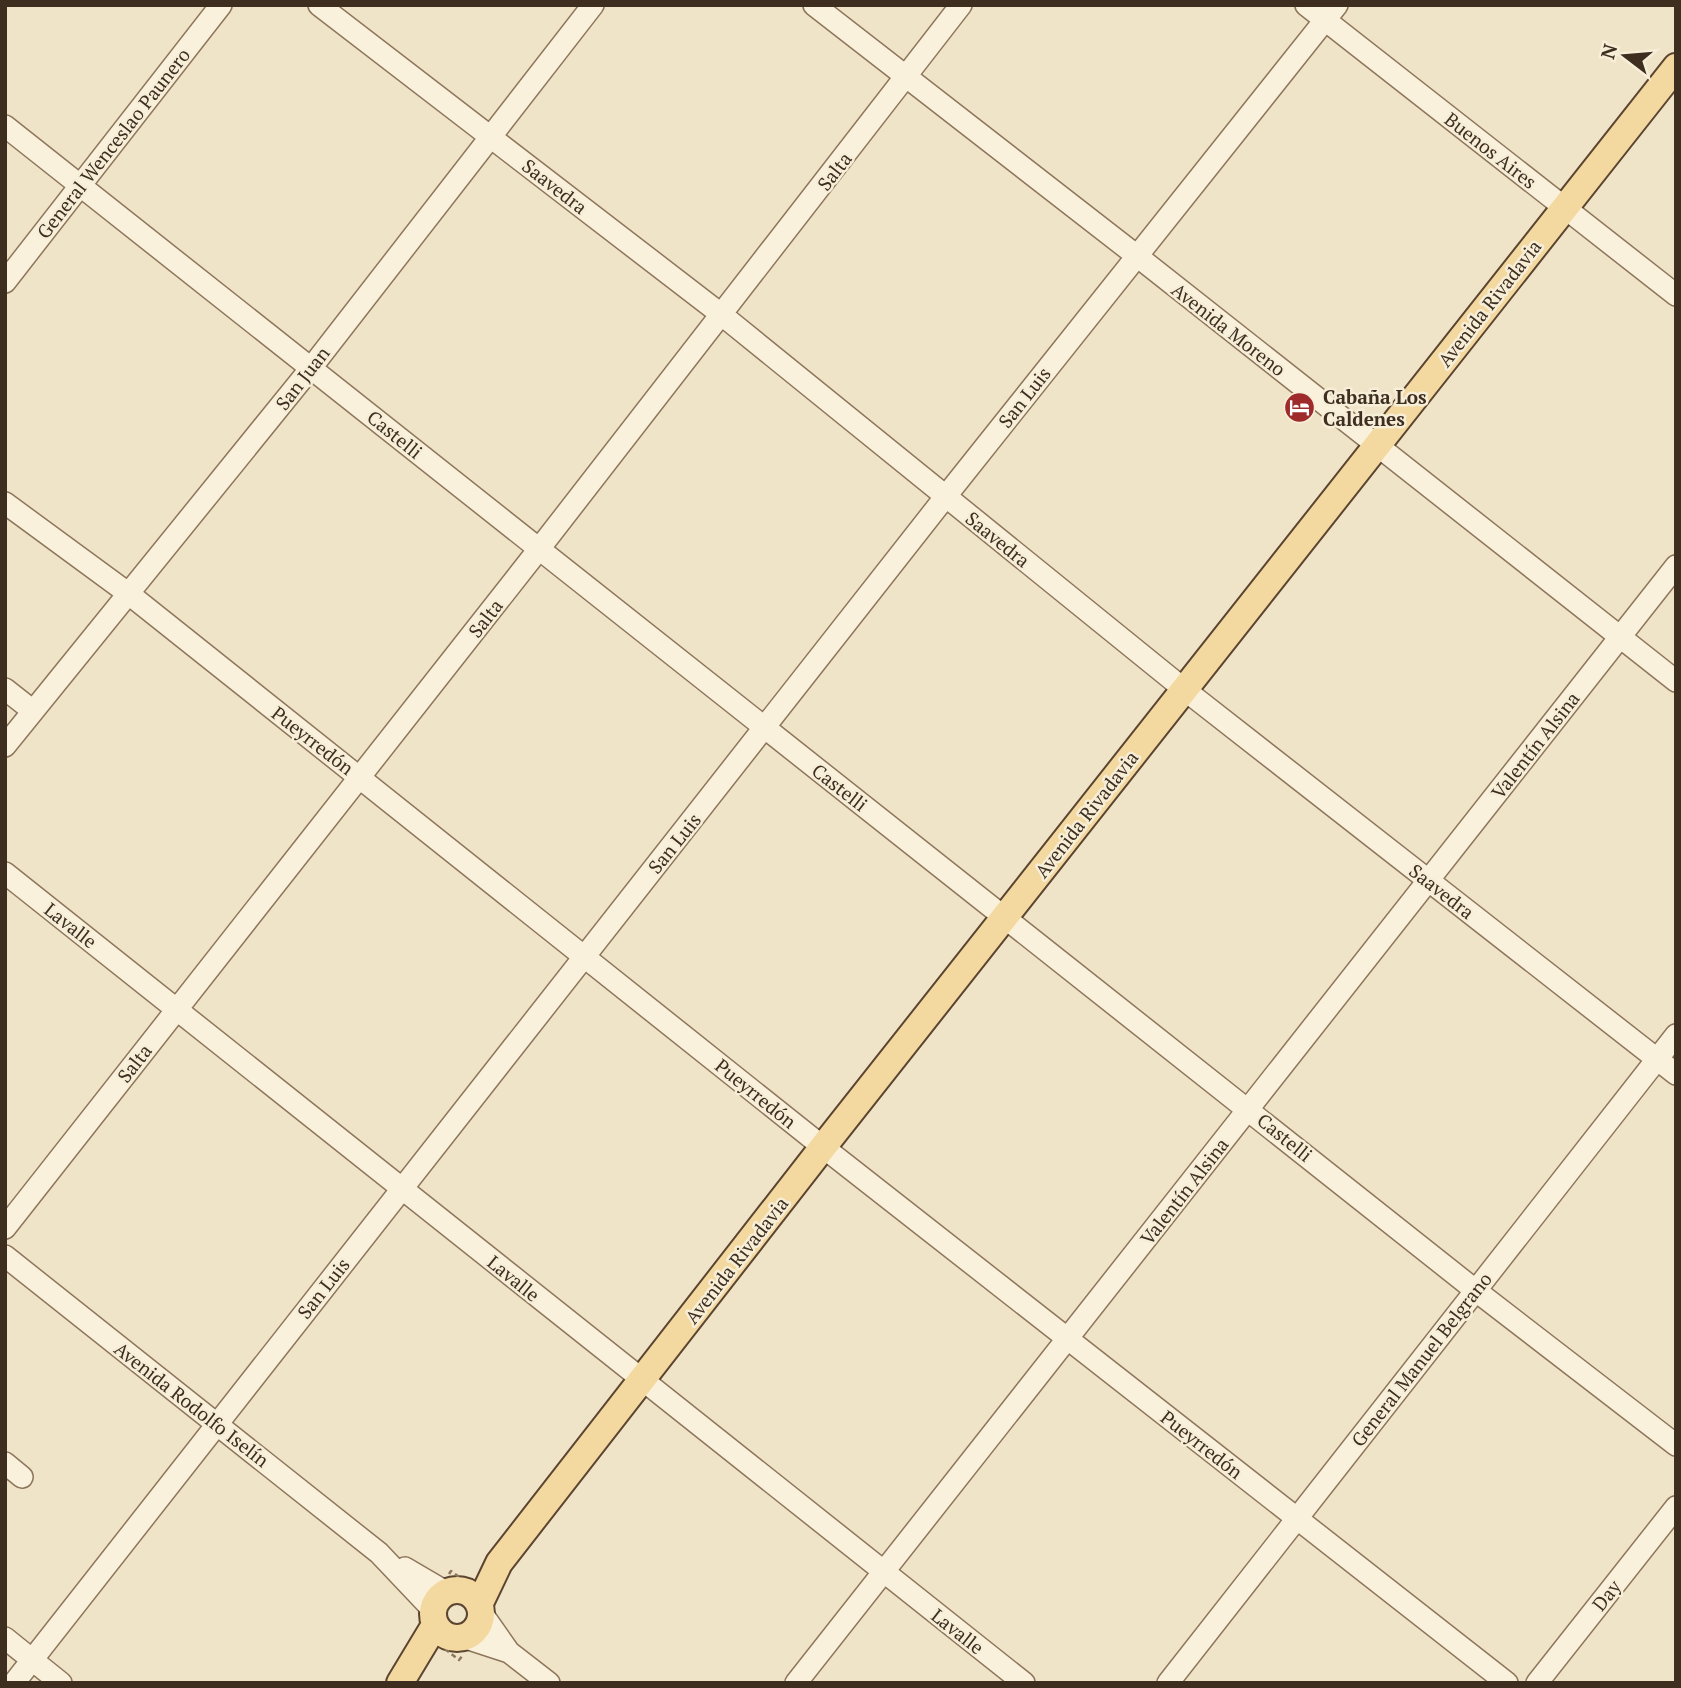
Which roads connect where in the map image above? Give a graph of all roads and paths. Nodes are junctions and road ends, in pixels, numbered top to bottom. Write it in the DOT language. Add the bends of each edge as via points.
graph roads {
  1 [pos="221,5"];
  2 [pos="319,5"];
  3 [pos="593,5"];
  4 [pos="814,5"];
  5 [pos="961,5"];
  6 [pos="1306,5"];
  7 [pos="1331,13"];
  8 [pos="1676,67"];
  9 [pos="906,77"];
  10 [pos="5,126"];
  11 [pos="491,137"];
  12 [pos="81,185"];
  13 [pos="1565,207"];
  14 [pos="1136,256"];
  15 [pos="5,282"];
  16 [pos="1676,295"];
  17 [pos="722,315"];
  18 [pos="312,368"];
  19 [pos="1377,446"];
  20 [pos="946,496"];
  21 [pos="5,503"];
  22 [pos="539,549"];
  23 [pos="1676,566"];
  24 [pos="130,594"];
  25 [pos="1620,638"];
  26 [pos="1676,681"];
  27 [pos="5,689"];
  28 [pos="1185,690"];
  29 [pos="33,711"];
  30 [pos="766,728"];
  31 [pos="5,746"];
  32 [pos="360,778"];
  33 [pos="5,873"];
  34 [pos="1429,881"];
  35 [pos="1005,917"];
  36 [pos="584,955"];
  37 [pos="177,1008"];
  38 [pos="1676,1035"];
  39 [pos="1657,1059"];
  40 [pos="1676,1074"];
  41 [pos="1249,1108"];
  42 [pos="823,1147"];
  43 [pos="402,1187"];
  44 [pos="5,1228"];
  45 [pos="5,1256"];
  46 [pos="1475,1290"];
  47 [pos="1068,1339"];
  48 [pos="641,1381"];
  49 [pos="219,1424"];
  50 [pos="1676,1445"];
  51 [pos="1676,1507"];
  52 [pos="1297,1517"];
  53 [pos="883,1572"];
  54 [pos="457,1614"];
  55 [pos="5,1639"];
  56 [pos="32,1660"];
  57 [pos="404,1678"];
  58 [pos="14,1683"];
  59 [pos="61,1683"];
  60 [pos="549,1683"];
  61 [pos="796,1683"];
  62 [pos="1024,1683"];
  63 [pos="1168,1683"];
  64 [pos="1507,1683"];
  65 [pos="1537,1683"];
  1 -- 12 [label="street, General Wenceslao Paunero"];
  2 -- 11 [label="street, Saavedra"];
  3 -- 11 [label="street, San Juan"];
  4 -- 9 [label="street, Avenida Moreno"];
  5 -- 9 [label="street, Salta"];
  6 -- 7 [label="street, Buenos Aires"];
  7 -- 13 [label="street, Buenos Aires"];
  7 -- 14 [label="street, San Luis"];
  8 -- 13 [label="main road, Avenida Rivadavia"];
  9 -- 14 [label="street, Avenida Moreno"];
  9 -- 17 [label="street, Salta"];
  10 -- 12 [label="street, Castelli"];
  11 -- 17 [label="street, Saavedra"];
  11 -- 18 [label="street, San Juan"];
  12 -- 15 [label="street, General Wenceslao Paunero"];
  12 -- 18 [label="street, Castelli"];
  13 -- 16 [label="street, Buenos Aires"];
  13 -- 19 [label="main road, Avenida Rivadavia"];
  14 -- 19 [label="street, Avenida Moreno"];
  14 -- 20 [label="street, San Luis"];
  17 -- 20 [label="street, Saavedra"];
  17 -- 22 [label="street, Salta"];
  18 -- 22 [label="street, Castelli"];
  18 -- 24 [label="street, San Juan"];
  19 -- 25 [label="street, Avenida Moreno"];
  19 -- 28 [label="main road, Avenida Rivadavia"];
  20 -- 28 [label="street, Saavedra"];
  20 -- 30 [label="street, San Luis"];
  21 -- 24 [label="street, Pueyrredón"];
  22 -- 30 [label="street, Castelli"];
  22 -- 32 [label="street, Salta"];
  23 -- 25 [label="street, Valentín Alsina"];
  24 -- 29 [label="street, San Juan"];
  24 -- 32 [label="street, Pueyrredón"];
  25 -- 26 [label="street, Avenida Moreno"];
  25 -- 34 [label="street, Valentín Alsina"];
  27 -- 29 [label="street"];
  28 -- 34 [label="street, Saavedra"];
  28 -- 35 [label="main road, Avenida Rivadavia"];
  29 -- 31 [label="street, San Juan"];
  30 -- 35 [label="street, Castelli"];
  30 -- 36 [label="street, San Luis"];
  32 -- 36 [label="street, Pueyrredón"];
  32 -- 37 [label="street, Salta"];
  33 -- 37 [label="street, Lavalle"];
  34 -- 39 [label="street, Saavedra"];
  34 -- 41 [label="street, Valentín Alsina"];
  35 -- 41 [label="street, Castelli"];
  35 -- 42 [label="main road, Avenida Rivadavia"];
  36 -- 42 [label="street, Pueyrredón"];
  36 -- 43 [label="street, San Luis"];
  37 -- 43 [label="street, Lavalle"];
  37 -- 44 [label="street, Salta"];
  38 -- 39 [label="street, General Manuel Belgrano"];
  39 -- 40 [label="street, Saavedra"];
  39 -- 46 [label="street, General Manuel Belgrano"];
  41 -- 46 [label="street, Castelli"];
  41 -- 47 [label="street, Valentín Alsina"];
  42 -- 47 [label="street, Pueyrredón"];
  42 -- 48 [label="main road, Avenida Rivadavia"];
  43 -- 48 [label="street, Lavalle"];
  43 -- 49 [label="street, San Luis"];
  45 -- 49 [label="street, Avenida Rodolfo Iselín"];
  46 -- 50 [label="street, Castelli"];
  46 -- 52 [label="street, General Manuel Belgrano"];
  47 -- 52 [label="street, Pueyrredón"];
  47 -- 53 [label="street, Valentín Alsina"];
  48 -- 53 [label="street, Lavalle"];
  48 -- 54 [label="main road, Avenida Rivadavia"];
  49 -- 54 [label="street, Avenida Rodolfo Iselín"];
  49 -- 56 [label="street, San Luis"];
  51 -- 65 [label="street, Day"];
  52 -- 63 [label="street, General Manuel Belgrano"];
  52 -- 64 [label="street, Pueyrredón"];
  53 -- 61 [label="street, Valentín Alsina"];
  53 -- 62 [label="street, Lavalle"];
  54 -- 57 [label="main road, Avenida Rivadavia"];
  54 -- 60 [label="street, Avenida Rodolfo Iselín"];
  55 -- 56 [label="street"];
  56 -- 58 [label="street, San Luis"];
  56 -- 59 [label="street"];
}
